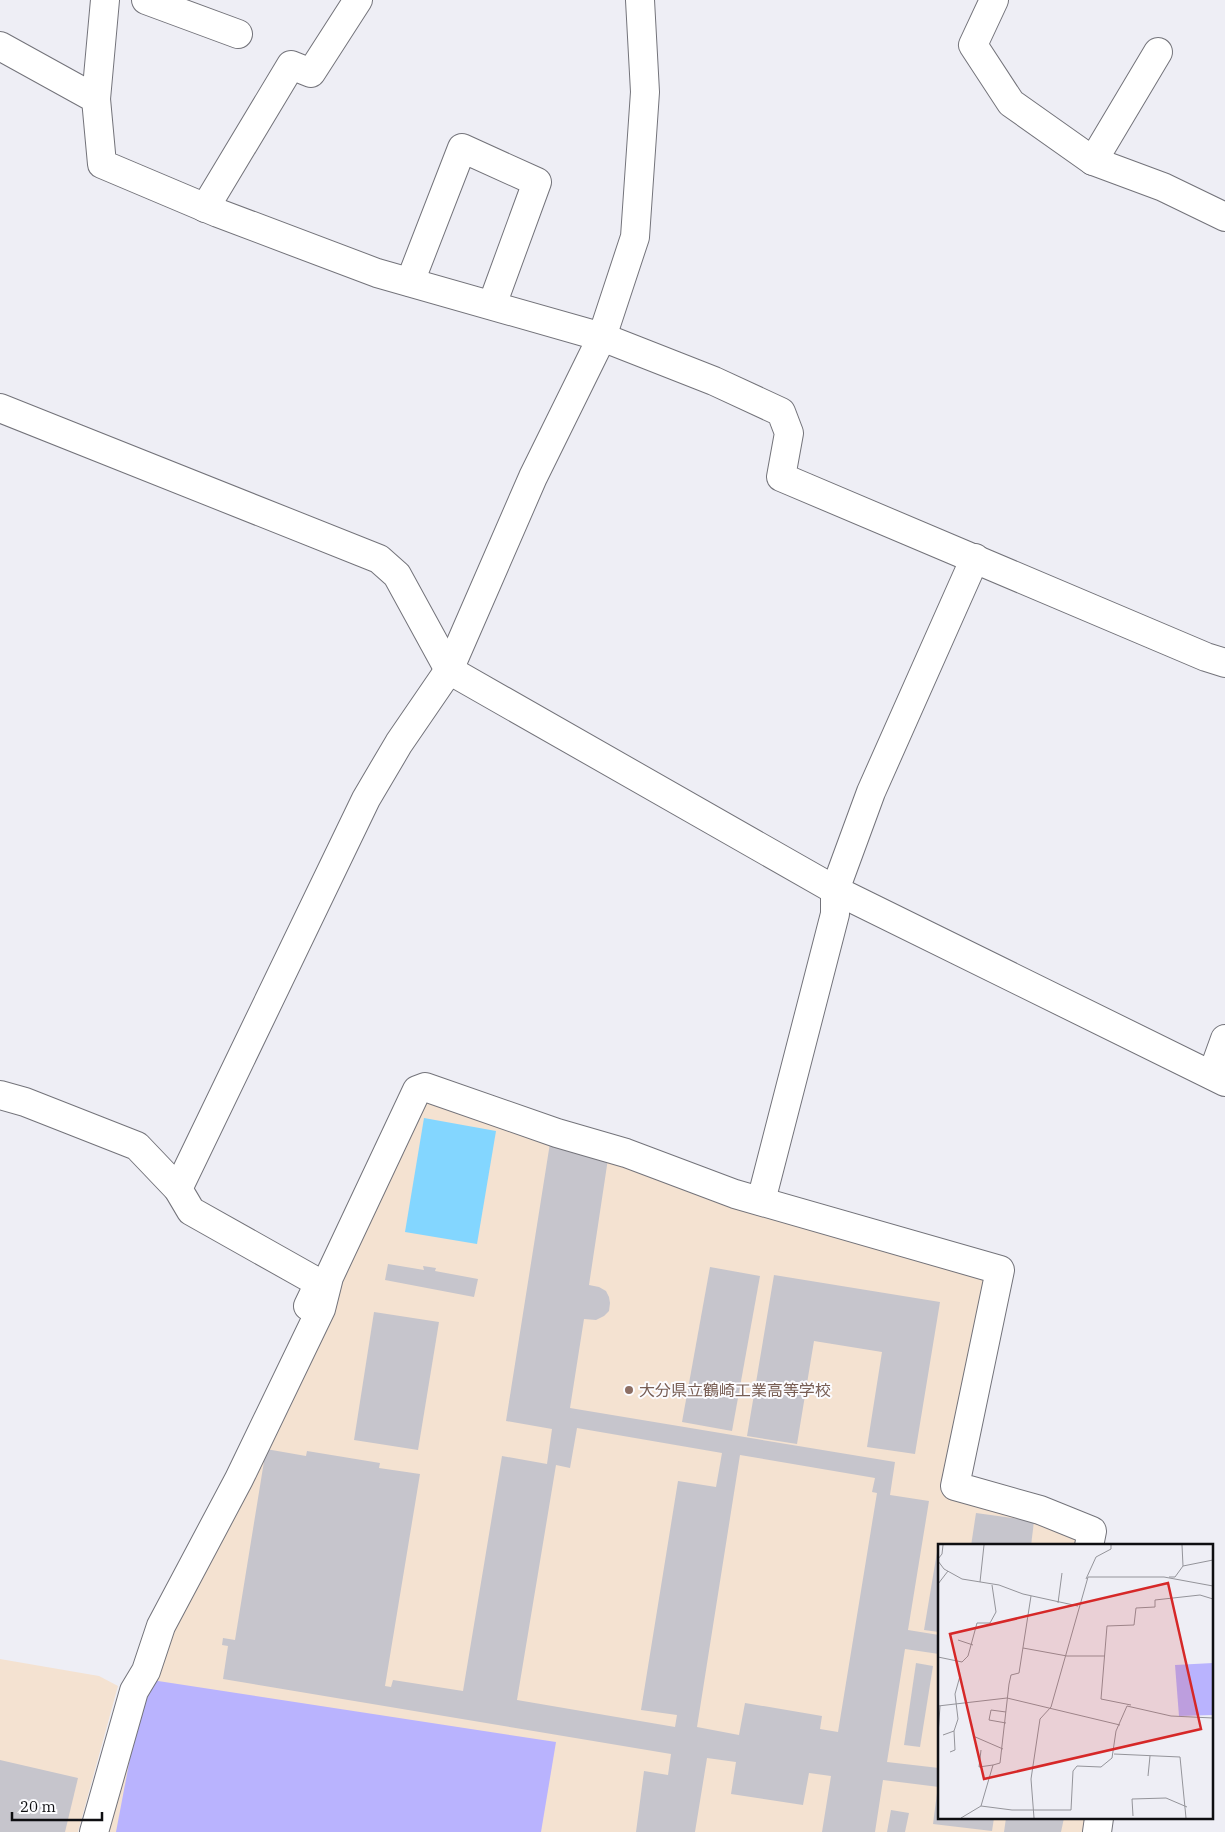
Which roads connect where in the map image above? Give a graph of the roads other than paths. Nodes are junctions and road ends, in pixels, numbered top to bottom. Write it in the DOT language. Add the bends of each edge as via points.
graph roads {
  1 [pos="105,0"];
  2 [pos="146,0"];
  3 [pos="358,0"];
  4 [pos="640,0"];
  5 [pos="994,0"];
  6 [pos="238,34"];
  7 [pos="0,46"];
  8 [pos="1158,52"];
  9 [pos="96,99"];
  10 [pos="1093,161"];
  11 [pos="205,208"];
  12 [pos="1225,217"];
  13 [pos="410,282"];
  14 [pos="492,305"];
  15 [pos="602,337"];
  16 [pos="0,408"];
  17 [pos="975,558"];
  18 [pos="1225,663"];
  19 [pos="449,670"];
  20 [pos="834,890"];
  21 [pos="1225,1039"];
  22 [pos="1218,1078"];
  23 [pos="0,1095"];
  24 [pos="178,1188"];
  25 [pos="761,1201"];
  26 [pos="1089,1544"];
  27 [pos="87,1832"];
  28 [pos="94,1832"];
  1 -- 9 [label="street"];
  2 -- 6 [label="street"];
  3 -- 11 [label="street" via="310,73 291,66"];
  4 -- 15 [label="street" via="645,92 635,237"];
  5 -- 10 [label="street" via="973,44 1011,104"];
  7 -- 9 [label="street"];
  8 -- 10 [label="street"];
  9 -- 11 [label="street" via="102,164"];
  10 -- 12 [label="street" via="1163,187"];
  11 -- 13 [label="street"];
  13 -- 14 [label="street"];
  13 -- 14 [label="street" via="462,148 537,182"];
  14 -- 15 [label="street"];
  15 -- 17 [label="street" via="714,380 781,412 789,433 781,477"];
  15 -- 19 [label="street" via="533,477"];
  16 -- 19 [label="street" via="379,559 397,574"];
  17 -- 18 [label="street"];
  17 -- 20 [label="street" via="871,792"];
  19 -- 20 [label="street"];
  19 -- 24 [label="street" via="399,743 366,800"];
  20 -- 22 [label="street"];
  20 -- 25 [label="street" via="835,914"];
  21 -- 22 [label="street"];
  23 -- 24 [label="street" via="137,1146"];
  24 -- 27 [label="street" via="191,1211 319,1283 156,1614 140,1663 128,1685"];
  25 -- 26 [label="street" via="1000,1270 955,1486 1040,1510 1092,1531"];
  25 -- 28 [label="street" via="425,1087 417,1090 329,1277 317,1318 240,1479 160,1626 146,1671 134,1691"];
}
